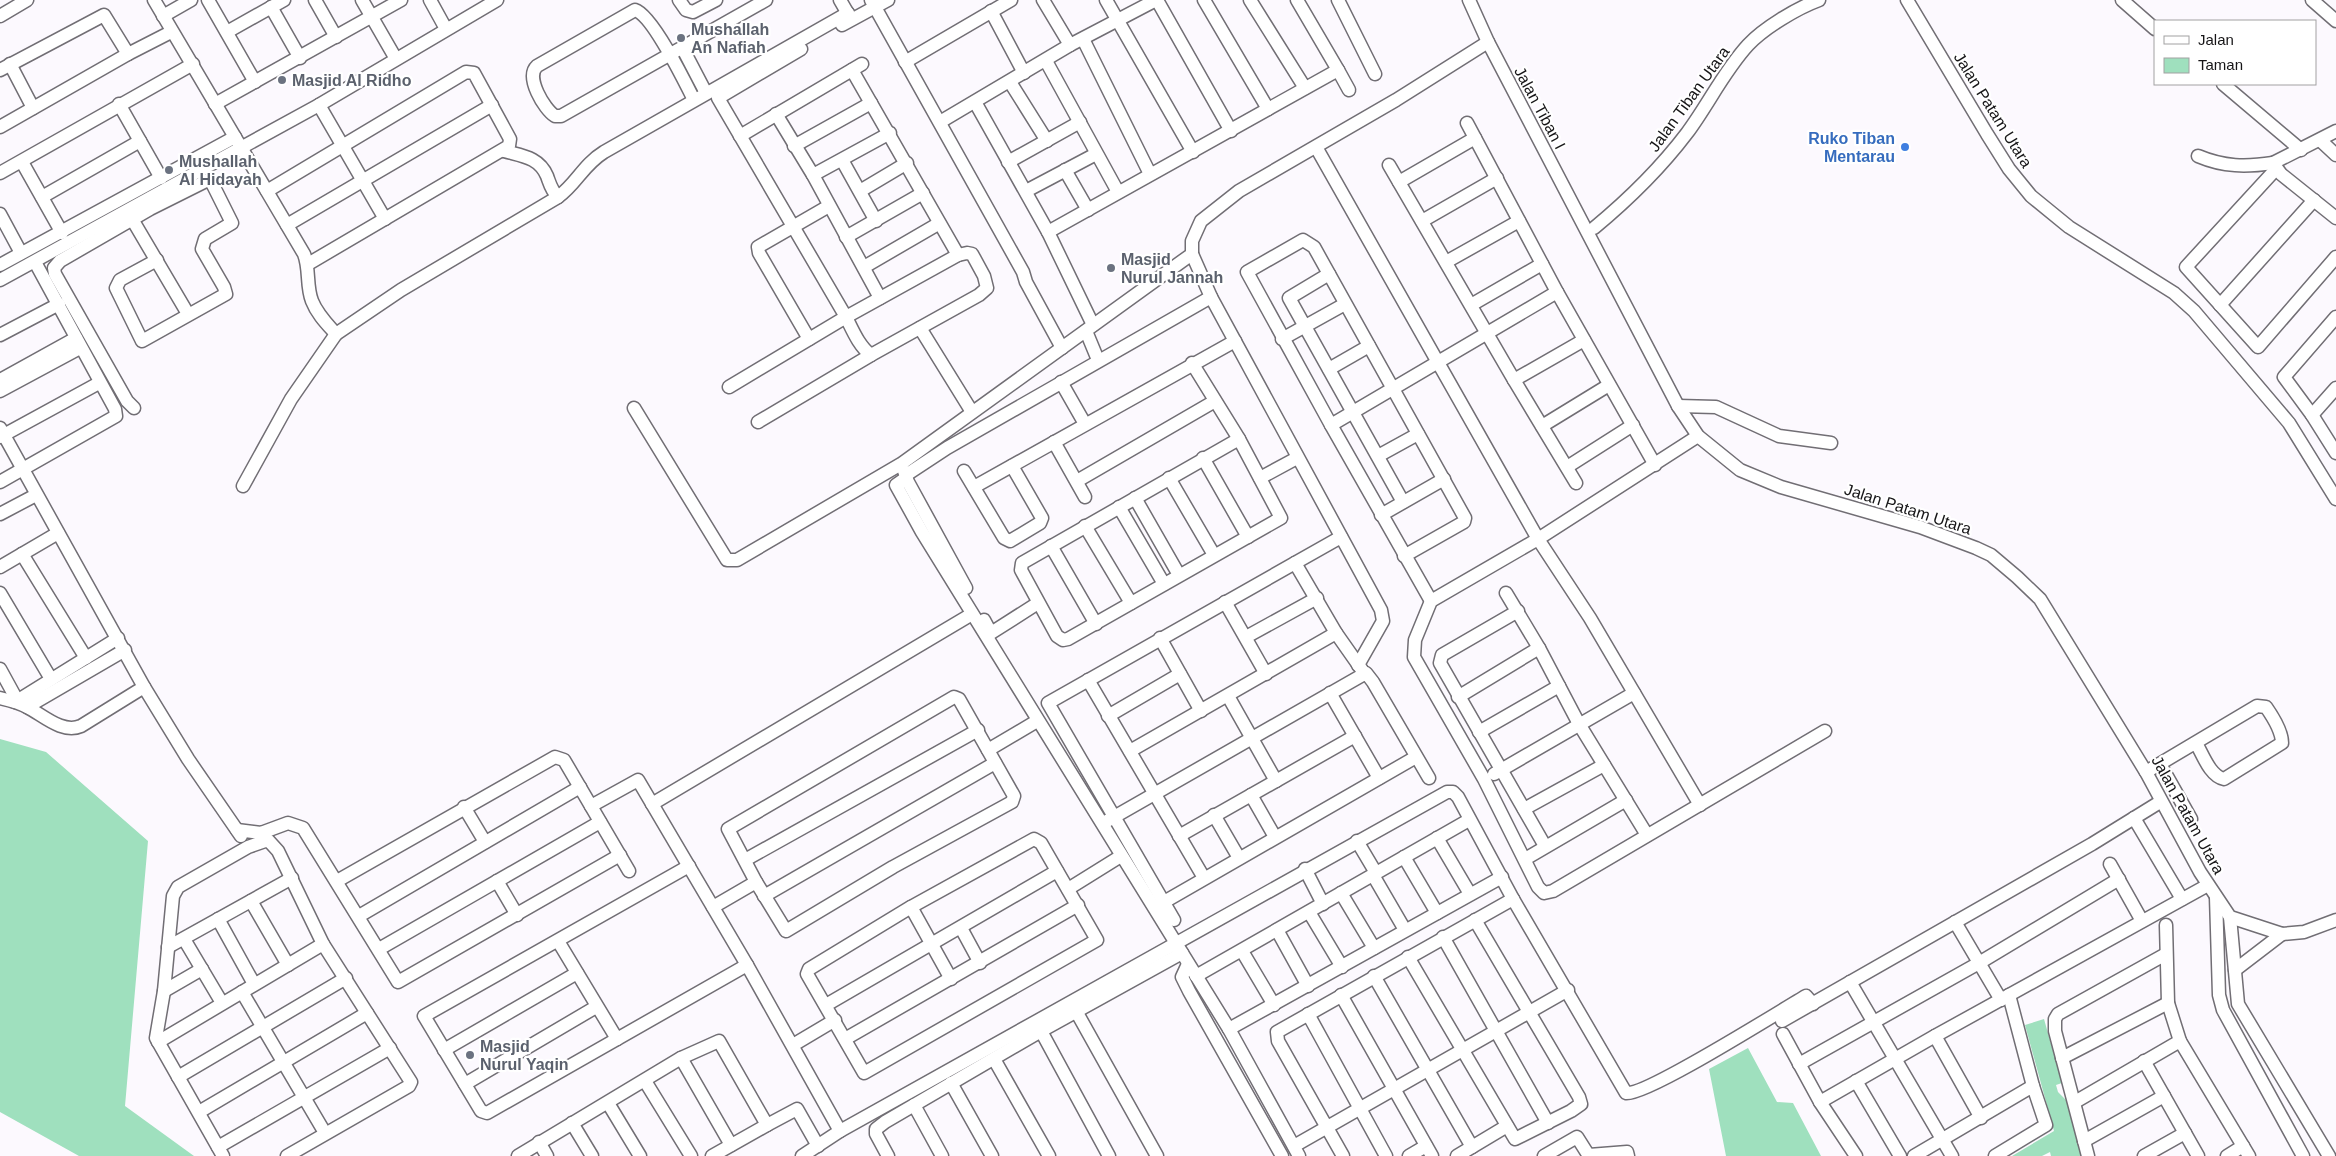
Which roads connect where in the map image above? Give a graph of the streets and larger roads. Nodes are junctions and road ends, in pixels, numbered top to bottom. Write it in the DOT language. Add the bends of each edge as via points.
graph roads {
  1 [pos="26,0"];
  2 [pos="154,0"];
  3 [pos="191,0"];
  4 [pos="208,0"];
  5 [pos="284,0"];
  6 [pos="315,0"];
  7 [pos="362,0"];
  8 [pos="400,0"];
  9 [pos="430,0"];
  10 [pos="497,0"];
  11 [pos="679,0"];
  12 [pos="716,0"];
  13 [pos="766,0"];
  14 [pos="840,0"];
  15 [pos="888,0"];
  16 [pos="1011,0"];
  17 [pos="1043,0"];
  18 [pos="1106,0"];
  19 [pos="1154,0"];
  20 [pos="1204,0"];
  21 [pos="1250,0"];
  22 [pos="1297,0"];
  23 [pos="1338,0"];
  24 [pos="1470,0"];
  25 [pos="1476,0"];
  26 [pos="1819,0"];
  27 [pos="1907,0"];
  28 [pos="2122,0"];
  29 [pos="2312,0"];
  30 [pos="873,4"];
  31 [pos="476,5"];
  32 [pos="271,7"];
  33 [pos="991,11"];
  34 [pos="0,16"];
  35 [pos="163,16"];
  36 [pos="850,16"];
  37 [pos="372,17"];
  38 [pos="1118,20"];
  39 [pos="2336,21"];
  40 [pos="2154,27"];
  41 [pos="446,29"];
  42 [pos="172,32"];
  43 [pos="227,32"];
  44 [pos="336,37"];
  45 [pos="1083,39"];
  46 [pos="1488,42"];
  47 [pos="1070,45"];
  48 [pos="683,49"];
  49 [pos="128,54"];
  50 [pos="671,56"];
  51 [pos="300,58"];
  52 [pos="396,59"];
  53 [pos="1046,61"];
  54 [pos="905,62"];
  55 [pos="193,64"];
  56 [pos="5,67"];
  57 [pos="1338,70"];
  58 [pos="696,73"];
  59 [pos="1024,73"];
  60 [pos="1375,74"];
  61 [pos="684,81"];
  62 [pos="255,82"];
  63 [pos="1010,82"];
  64 [pos="2224,85"];
  65 [pos="1304,88"];
  66 [pos="1349,90"];
  67 [pos="706,93"];
  68 [pos="694,100"];
  69 [pos="975,102"];
  70 [pos="871,103"];
  71 [pos="119,104"];
  72 [pos="214,104"];
  73 [pos="319,105"];
  74 [pos="492,106"];
  75 [pos="33,108"];
  76 [pos="1268,109"];
  77 [pos="776,114"];
  78 [pos="940,122"];
  79 [pos="1080,122"];
  80 [pos="1467,123"];
  81 [pos="0,127"];
  82 [pos="1230,131"];
  83 [pos="2336,131"];
  84 [pos="890,133"];
  85 [pos="740,136"];
  86 [pos="1475,138"];
  87 [pos="140,141"];
  88 [pos="1047,141"];
  89 [pos="2320,141"];
  90 [pos="238,142"];
  91 [pos="794,146"];
  92 [pos="342,147"];
  93 [pos="1316,147"];
  94 [pos="2301,150"];
  95 [pos="504,151"];
  96 [pos="1193,152"];
  97 [pos="1096,154"];
  98 [pos="2336,155"];
  99 [pos="2198,156"];
  100 [pos="842,160"];
  101 [pos="22,162"];
  102 [pos="1008,162"];
  103 [pos="907,164"];
  104 [pos="1389,165"];
  105 [pos="2275,166"];
  106 [pos="1065,170"];
  107 [pos="0,173"];
  108 [pos="1150,174"];
  109 [pos="813,175"];
  110 [pos="160,178"];
  111 [pos="1497,178"];
  112 [pos="361,181"];
  113 [pos="1399,182"];
  114 [pos="267,191"];
  115 [pos="860,191"];
  116 [pos="1026,191"];
  117 [pos="1118,192"];
  118 [pos="922,193"];
  119 [pos="558,196"];
  120 [pos="42,197"];
  121 [pos="2314,200"];
  122 [pos="147,205"];
  123 [pos="829,206"];
  124 [pos="1088,210"];
  125 [pos="0,215"];
  126 [pos="2336,218"];
  127 [pos="132,219"];
  128 [pos="385,219"];
  129 [pos="876,221"];
  130 [pos="1422,221"];
  131 [pos="1520,221"];
  132 [pos="938,224"];
  133 [pos="287,225"];
  134 [pos="793,226"];
  135 [pos="1590,229"];
  136 [pos="1048,232"];
  137 [pos="62,233"];
  138 [pos="846,237"];
  139 [pos="23,252"];
  140 [pos="1192,254"];
  141 [pos="958,256"];
  142 [pos="2336,257"];
  143 [pos="157,260"];
  144 [pos="1446,262"];
  145 [pos="34,263"];
  146 [pos="308,264"];
  147 [pos="1542,264"];
  148 [pos="0,265"];
  149 [pos="864,267"];
  150 [pos="1329,274"];
  151 [pos="0,280"];
  152 [pos="1557,292"];
  153 [pos="1211,297"];
  154 [pos="880,298"];
  155 [pos="59,304"];
  156 [pos="1345,304"];
  157 [pos="1471,305"];
  158 [pos="2220,305"];
  159 [pos="188,314"];
  160 [pos="846,317"];
  161 [pos="2336,318"];
  162 [pos="1305,326"];
  163 [pos="920,328"];
  164 [pos="1090,328"];
  165 [pos="1487,333"];
  166 [pos="336,334"];
  167 [pos="0,335"];
  168 [pos="809,339"];
  169 [pos="1282,339"];
  170 [pos="1584,340"];
  171 [pos="1235,341"];
  172 [pos="78,343"];
  173 [pos="1368,346"];
  174 [pos="1062,348"];
  175 [pos="871,355"];
  176 [pos="1098,360"];
  177 [pos="1438,360"];
  178 [pos="1192,363"];
  179 [pos="1329,369"];
  180 [pos="0,380"];
  181 [pos="1514,380"];
  182 [pos="1062,382"];
  183 [pos="99,383"];
  184 [pos="1609,385"];
  185 [pos="729,386"];
  186 [pos="1392,388"];
  187 [pos="2336,388"];
  188 [pos="0,391"];
  189 [pos="1214,401"];
  190 [pos="1678,406"];
  191 [pos="134,408"];
  192 [pos="634,408"];
  193 [pos="972,412"];
  194 [pos="1353,412"];
  195 [pos="2312,415"];
  196 [pos="758,422"];
  197 [pos="1085,424"];
  198 [pos="1330,425"];
  199 [pos="1542,426"];
  200 [pos="1632,426"];
  201 [pos="1,433"];
  202 [pos="1418,434"];
  203 [pos="1698,436"];
  204 [pos="1239,439"];
  205 [pos="1054,442"];
  206 [pos="1831,443"];
  207 [pos="2336,453"];
  208 [pos="1378,456"];
  209 [pos="1202,458"];
  210 [pos="1297,458"];
  211 [pos="1655,465"];
  212 [pos="1012,466"];
  213 [pos="1567,467"];
  214 [pos="23,470"];
  215 [pos="964,471"];
  216 [pos="904,473"];
  217 [pos="1169,478"];
  218 [pos="1260,478"];
  219 [pos="1444,478"];
  220 [pos="1076,481"];
  221 [pos="0,482"];
  222 [pos="1576,483"];
  223 [pos="243,486"];
  224 [pos="974,487"];
  225 [pos="36,495"];
  226 [pos="1085,497"];
  227 [pos="1136,498"];
  228 [pos="2336,499"];
  229 [pos="1403,502"];
  230 [pos="1119,507"];
  231 [pos="0,514"];
  232 [pos="1381,515"];
  233 [pos="1085,526"];
  234 [pos="58,533"];
  235 [pos="1248,537"];
  236 [pos="1342,537"];
  237 [pos="1538,539"];
  238 [pos="1051,546"];
  239 [pos="22,554"];
  240 [pos="1214,555"];
  241 [pos="1404,556"];
  242 [pos="1295,563"];
  243 [pos="0,567"];
  244 [pos="1179,575"];
  245 [pos="1164,584"];
  246 [pos="0,593"];
  247 [pos="1506,593"];
  248 [pos="1317,598"];
  249 [pos="1431,601"];
  250 [pos="1225,602"];
  251 [pos="1038,603"];
  252 [pos="1131,603"];
  253 [pos="4,610"];
  254 [pos="1518,611"];
  255 [pos="972,614"];
  256 [pos="1096,624"];
  257 [pos="1336,633"];
  258 [pos="1246,637"];
  259 [pos="1160,638"];
  260 [pos="121,644"];
  261 [pos="1539,648"];
  262 [pos="86,658"];
  263 [pos="0,669"];
  264 [pos="1362,669"];
  265 [pos="1180,674"];
  266 [pos="1266,674"];
  267 [pos="51,678"];
  268 [pos="1088,680"];
  269 [pos="1559,686"];
  270 [pos="144,687"];
  271 [pos="1330,693"];
  272 [pos="1634,693"];
  273 [pos="1228,696"];
  274 [pos="1458,696"];
  275 [pos="0,698"];
  276 [pos="20,703"];
  277 [pos="1201,711"];
  278 [pos="1108,716"];
  279 [pos="1036,721"];
  280 [pos="1579,724"];
  281 [pos="978,730"];
  282 [pos="1825,731"];
  283 [pos="1479,732"];
  284 [pos="1355,736"];
  285 [pos="1253,739"];
  286 [pos="2196,743"];
  287 [pos="988,750"];
  288 [pos="1130,751"];
  289 [pos="1416,758"];
  290 [pos="996,763"];
  291 [pos="2160,764"];
  292 [pos="1604,765"];
  293 [pos="1501,770"];
  294 [pos="2146,772"];
  295 [pos="1379,778"];
  296 [pos="1429,778"];
  297 [pos="1484,779"];
  298 [pos="1276,781"];
  299 [pos="580,787"];
  300 [pos="1154,794"];
  301 [pos="1251,794"];
  302 [pos="1626,800"];
  303 [pos="2160,802"];
  304 [pos="652,804"];
  305 [pos="1700,805"];
  306 [pos="591,806"];
  307 [pos="464,808"];
  308 [pos="1524,809"];
  309 [pos="1214,815"];
  310 [pos="1113,817"];
  311 [pos="2134,818"];
  312 [pos="2191,819"];
  313 [pos="1469,820"];
  314 [pos="600,822"];
  315 [pos="1100,823"];
  316 [pos="238,830"];
  317 [pos="1647,835"];
  318 [pos="1179,836"];
  319 [pos="1276,837"];
  320 [pos="261,838"];
  321 [pos="1437,838"];
  322 [pos="1357,841"];
  323 [pos="485,842"];
  324 [pos="1545,846"];
  325 [pos="248,847"];
  326 [pos="620,855"];
  327 [pos="1121,856"];
  328 [pos="1404,857"];
  329 [pos="1239,858"];
  330 [pos="1525,859"];
  331 [pos="745,860"];
  332 [pos="2110,864"];
  333 [pos="689,866"];
  334 [pos="1305,870"];
  335 [pos="629,871"];
  336 [pos="1057,871"];
  337 [pos="1374,874"];
  338 [pos="1502,877"];
  339 [pos="292,878"];
  340 [pos="1204,878"];
  341 [pos="2119,879"];
  342 [pos="337,881"];
  343 [pos="497,881"];
  344 [pos="756,882"];
  345 [pos="2212,889"];
  346 [pos="1068,890"];
  347 [pos="1341,893"];
  348 [pos="1470,894"];
  349 [pos="764,896"];
  350 [pos="1513,899"];
  351 [pos="2182,899"];
  352 [pos="251,902"];
  353 [pos="1164,902"];
  354 [pos="1323,904"];
  355 [pos="1078,905"];
  356 [pos="713,907"];
  357 [pos="911,907"];
  358 [pos="1309,912"];
  359 [pos="1437,913"];
  360 [pos="517,915"];
  361 [pos="358,916"];
  362 [pos="2230,917"];
  363 [pos="218,919"];
  364 [pos="1174,920"];
  365 [pos="1475,920"];
  366 [pos="2336,920"];
  367 [pos="2142,921"];
  368 [pos="1955,922"];
  369 [pos="2166,925"];
  370 [pos="961,928"];
  371 [pos="1277,930"];
  372 [pos="1405,930"];
  373 [pos="2282,934"];
  374 [pos="1443,938"];
  375 [pos="184,939"];
  376 [pos="558,941"];
  377 [pos="323,944"];
  378 [pos="932,944"];
  379 [pos="168,947"];
  380 [pos="1374,948"];
  381 [pos="379,949"];
  382 [pos="1242,951"];
  383 [pos="1182,954"];
  384 [pos="2166,954"];
  385 [pos="1408,957"];
  386 [pos="980,963"];
  387 [pos="1979,963"];
  388 [pos="288,965"];
  389 [pos="747,965"];
  390 [pos="1342,967"];
  391 [pos="202,969"];
  392 [pos="2235,970"];
  393 [pos="577,973"];
  394 [pos="1196,976"];
  395 [pos="1374,976"];
  396 [pos="346,978"];
  397 [pos="951,978"];
  398 [pos="1850,982"];
  399 [pos="254,984"];
  400 [pos="1308,986"];
  401 [pos="1568,990"];
  402 [pos="164,991"];
  403 [pos="242,992"];
  404 [pos="1341,995"];
  405 [pos="2005,997"];
  406 [pos="222,1003"];
  407 [pos="2168,1003"];
  408 [pos="1812,1004"];
  409 [pos="826,1005"];
  410 [pos="1274,1005"];
  411 [pos="596,1007"];
  412 [pos="1076,1011"];
  413 [pos="1527,1012"];
  414 [pos="367,1014"];
  415 [pos="1308,1014"];
  416 [pos="835,1020"];
  417 [pos="1873,1022"];
  418 [pos="262,1027"];
  419 [pos="1229,1029"];
  420 [pos="1496,1030"];
  421 [pos="1041,1031"];
  422 [pos="1935,1036"];
  423 [pos="845,1039"];
  424 [pos="617,1040"];
  425 [pos="2180,1041"];
  426 [pos="158,1042"];
  427 [pos="793,1045"];
  428 [pos="390,1048"];
  429 [pos="1461,1049"];
  430 [pos="444,1050"];
  431 [pos="681,1058"];
  432 [pos="2062,1058"];
  433 [pos="994,1059"];
  434 [pos="1895,1060"];
  435 [pos="2144,1061"];
  436 [pos="283,1062"];
  437 [pos="1799,1064"];
  438 [pos="1427,1068"];
  439 [pos="178,1077"];
  440 [pos="645,1081"];
  441 [pos="1856,1081"];
  442 [pos="951,1083"];
  443 [pos="465,1084"];
  444 [pos="2033,1086"];
  445 [pos="1394,1088"];
  446 [pos="2164,1096"];
  447 [pos="304,1098"];
  448 [pos="608,1102"];
  449 [pos="1820,1102"];
  450 [pos="2075,1102"];
  451 [pos="914,1105"];
  452 [pos="1359,1107"];
  453 [pos="199,1112"];
  454 [pos="1981,1118"];
  455 [pos="1548,1123"];
  456 [pos="572,1124"];
  457 [pos="767,1125"];
  458 [pos="1507,1126"];
  459 [pos="1326,1127"];
  460 [pos="840,1131"];
  461 [pos="2185,1132"];
  462 [pos="325,1133"];
  463 [pos="1943,1140"];
  464 [pos="2084,1141"];
  465 [pos="539,1142"];
  466 [pos="731,1145"];
  467 [pos="818,1146"];
  468 [pos="1472,1147"];
  469 [pos="220,1151"];
  470 [pos="1297,1151"];
  471 [pos="1429,1151"];
  472 [pos="2237,1153"];
  473 [pos="1589,1155"];
  474 [pos="2327,1155"];
  475 [pos="287,1156"];
  476 [pos="518,1156"];
  477 [pos="546,1156"];
  478 [pos="592,1156"];
  479 [pos="640,1156"];
  480 [pos="691,1156"];
  481 [pos="712,1156"];
  482 [pos="802,1156"];
  483 [pos="888,1156"];
  484 [pos="942,1156"];
  485 [pos="992,1156"];
  486 [pos="1049,1156"];
  487 [pos="1109,1156"];
  488 [pos="1157,1156"];
  489 [pos="1282,1156"];
  490 [pos="1343,1156"];
  491 [pos="1386,1156"];
  492 [pos="1409,1156"];
  493 [pos="1457,1156"];
  494 [pos="1544,1156"];
  495 [pos="1628,1156"];
  496 [pos="1856,1156"];
  497 [pos="1900,1156"];
  498 [pos="1914,1156"];
  499 [pos="1952,1156"];
  500 [pos="1995,1156"];
  501 [pos="2088,1156"];
  502 [pos="2144,1156"];
  503 [pos="2198,1156"];
  504 [pos="2303,1156"];
  1 -- 34 [label="street"];
  2 -- 35 [label="street"];
  3 -- 35 [label="street"];
  4 -- 43 [label="street"];
  5 -- 32 [label="street"];
  6 -- 44 [label="street"];
  7 -- 37 [label="street"];
  8 -- 37 [label="street"];
  9 -- 41 [label="street"];
  10 -- 31 [label="street"];
  11 -- 12 [label="street" via="689,12 698,11"];
  13 -- 48 [label="street"];
  14 -- 36 [label="street"];
  15 -- 30 [label="street"];
  16 -- 33 [label="street"];
  17 -- 47 [label="street"];
  18 -- 38 [label="street"];
  19 -- 38 [label="street"];
  19 -- 82 [label="street"];
  20 -- 76 [label="street"];
  21 -- 65 [label="street"];
  22 -- 57 [label="street"];
  23 -- 60 [label="street"];
  24 -- 46 [label="street, Jalan Tiban I"];
  25 -- 135 [label="street, Jalan Tiban I" via="1492,39"];
  26 -- 135 [label="street, Jalan Tiban Utara" via="1794,12 1750,43 1686,134 1660,165 1633,196"];
  27 -- 228 [label="street, Jalan Patam Utara" via="2009,169 2031,196 2069,227 2174,293 2194,311 2289,423"];
  28 -- 40 [label="street"];
  29 -- 39 [label="street"];
  30 -- 36 [label="street"];
  30 -- 54 [label="street"];
  31 -- 41 [label="street"];
  32 -- 43 [label="street"];
  32 -- 51 [label="street"];
  33 -- 54 [label="street"];
  33 -- 59 [label="street"];
  35 -- 42 [label="street"];
  36 -- 67 [label="street"];
  36 -- 85 [label="street" via="718,98"];
  37 -- 44 [label="street"];
  37 -- 52 [label="street"];
  38 -- 45 [label="street"];
  38 -- 96 [label="street"];
  41 -- 52 [label="street"];
  42 -- 49 [label="street"];
  42 -- 55 [label="street"];
  43 -- 62 [label="street"];
  44 -- 51 [label="street"];
  45 -- 47 [label="street"];
  45 -- 108 [label="street"];
  46 -- 93 [label="street"];
  46 -- 135 [label="street, Jalan Tiban I"];
  47 -- 53 [label="street"];
  48 -- 50 [label="street"];
  48 -- 58 [label="street"];
  49 -- 56 [label="street" via="104,16"];
  49 -- 75 [label="street"];
  50 -- 50 [label="street" via="561,116 555,116 548,109 532,78 537,66 635,10 644,15"];
  50 -- 61 [label="street"];
  51 -- 62 [label="street"];
  52 -- 73 [label="street"];
  53 -- 59 [label="street"];
  53 -- 79 [label="street"];
  54 -- 78 [label="street"];
  55 -- 71 [label="street"];
  55 -- 72 [label="street"];
  56 -- 75 [label="street"];
  57 -- 65 [label="street"];
  57 -- 66 [label="street"];
  58 -- 61 [label="street"];
  58 -- 67 [label="street"];
  59 -- 63 [label="street"];
  61 -- 68 [label="street"];
  62 -- 72 [label="street"];
  63 -- 69 [label="street"];
  63 -- 88 [label="street"];
  64 -- 94 [label="street"];
  65 -- 76 [label="street"];
  67 -- 68 [label="street"];
  68 -- 119 [label="street" via="592,159 570,188"];
  69 -- 78 [label="street"];
  69 -- 102 [label="street"];
  70 -- 77 [label="street" via="857,67"];
  70 -- 84 [label="street"];
  70 -- 91 [label="street"];
  71 -- 87 [label="street"];
  71 -- 101 [label="street"];
  72 -- 90 [label="street"];
  73 -- 90 [label="street"];
  73 -- 92 [label="street"];
  74 -- 92 [label="street" via="474,73 466,72"];
  74 -- 95 [label="street" via="511,142"];
  74 -- 112 [label="street"];
  75 -- 81 [label="street"];
  76 -- 82 [label="street"];
  77 -- 85 [label="street"];
  77 -- 91 [label="street"];
  78 -- 174 [label="street"];
  79 -- 88 [label="street"];
  79 -- 97 [label="street"];
  80 -- 86 [label="street"];
  82 -- 96 [label="street"];
  83 -- 89 [label="street"];
  84 -- 100 [label="street"];
  84 -- 103 [label="street"];
  85 -- 134 [label="street"];
  86 -- 111 [label="street"];
  86 -- 113 [label="street"];
  87 -- 110 [label="street"];
  87 -- 120 [label="street"];
  88 -- 102 [label="street"];
  89 -- 94 [label="street"];
  89 -- 98 [label="street"];
  90 -- 110 [label="street"];
  90 -- 114 [label="street"];
  90 -- 122 [label="street"];
  91 -- 109 [label="street"];
  92 -- 112 [label="street"];
  92 -- 114 [label="street"];
  93 -- 140 [label="street" via="1239,191 1202,221 1192,241"];
  93 -- 177 [label="street"];
  94 -- 105 [label="street"];
  95 -- 119 [label="street" via="537,162"];
  95 -- 128 [label="street"];
  96 -- 108 [label="street"];
  97 -- 106 [label="street"];
  97 -- 117 [label="street"];
  99 -- 105 [label="street" via="2243,168"];
  100 -- 109 [label="street"];
  100 -- 115 [label="street"];
  101 -- 107 [label="street"];
  101 -- 120 [label="street"];
  102 -- 116 [label="street"];
  103 -- 115 [label="street"];
  103 -- 118 [label="street"];
  104 -- 113 [label="street"];
  105 -- 121 [label="street"];
  105 -- 158 [label="street" via="2186,267"];
  106 -- 116 [label="street"];
  106 -- 124 [label="street"];
  108 -- 117 [label="street"];
  109 -- 123 [label="street"];
  110 -- 137 [label="street"];
  111 -- 130 [label="street"];
  111 -- 131 [label="street"];
  112 -- 128 [label="street"];
  112 -- 133 [label="street"];
  113 -- 130 [label="street"];
  114 -- 133 [label="street"];
  115 -- 129 [label="street"];
  116 -- 136 [label="street"];
  117 -- 124 [label="street"];
  118 -- 129 [label="street"];
  118 -- 132 [label="street"];
  119 -- 166 [label="street" via="401,290"];
  120 -- 137 [label="street"];
  121 -- 126 [label="street"];
  121 -- 158 [label="street"];
  122 -- 127 [label="street"];
  122 -- 145 [label="street"];
  122 -- 159 [label="street" via="210,179 232,223 205,239 201,245 226,294"];
  123 -- 134 [label="street"];
  123 -- 138 [label="street"];
  124 -- 136 [label="street"];
  125 -- 139 [label="street"];
  127 -- 143 [label="street"];
  127 -- 191 [label="street" via="60,261 54,271 127,401"];
  128 -- 146 [label="street"];
  129 -- 138 [label="street"];
  130 -- 144 [label="street"];
  131 -- 144 [label="street"];
  131 -- 147 [label="street"];
  132 -- 141 [label="street"];
  132 -- 149 [label="street"];
  133 -- 146 [label="street"];
  134 -- 160 [label="street"];
  134 -- 168 [label="street" via="758,247"];
  135 -- 190 [label="street, Jalan Patam Utara" via="1635,310 1634,321"];
  136 -- 164 [label="street"];
  137 -- 139 [label="street"];
  138 -- 149 [label="street"];
  139 -- 145 [label="street"];
  139 -- 148 [label="street"];
  140 -- 153 [label="street"];
  140 -- 164 [label="street"];
  141 -- 154 [label="street"];
  141 -- 163 [label="street" via="972,254 987,288"];
  142 -- 158 [label="street" via="2258,347"];
  143 -- 159 [label="street"];
  143 -- 159 [label="street" via="120,280 116,288 142,341"];
  144 -- 157 [label="street"];
  145 -- 151 [label="street"];
  145 -- 155 [label="street"];
  146 -- 166 [label="street" via="311,300"];
  147 -- 152 [label="street"];
  147 -- 157 [label="street"];
  149 -- 154 [label="street"];
  150 -- 156 [label="street"];
  150 -- 162 [label="street" via="1289,298"];
  150 -- 169 [label="street" via="1314,247 1303,240 1247,272"];
  152 -- 165 [label="street"];
  152 -- 170 [label="street"];
  153 -- 171 [label="street"];
  153 -- 176 [label="street"];
  154 -- 160 [label="street"];
  155 -- 167 [label="street"];
  155 -- 172 [label="street"];
  156 -- 162 [label="street"];
  156 -- 173 [label="street"];
  157 -- 165 [label="street"];
  160 -- 168 [label="street"];
  160 -- 175 [label="street" via="858,340"];
  161 -- 195 [label="street" via="2284,377"];
  162 -- 169 [label="street"];
  162 -- 179 [label="street"];
  163 -- 175 [label="street"];
  163 -- 193 [label="street"];
  164 -- 174 [label="street"];
  164 -- 176 [label="street"];
  165 -- 177 [label="street"];
  165 -- 181 [label="street"];
  166 -- 223 [label="street" via="291,399"];
  168 -- 185 [label="street"];
  169 -- 198 [label="street"];
  170 -- 181 [label="street"];
  170 -- 184 [label="street"];
  171 -- 178 [label="street"];
  171 -- 210 [label="street"];
  172 -- 180 [label="street"];
  172 -- 183 [label="street"];
  172 -- 188 [label="street"];
  173 -- 179 [label="street"];
  173 -- 186 [label="street"];
  174 -- 193 [label="street"];
  175 -- 196 [label="street"];
  176 -- 182 [label="street"];
  177 -- 186 [label="street"];
  177 -- 237 [label="street"];
  178 -- 189 [label="street"];
  178 -- 197 [label="street"];
  179 -- 194 [label="street"];
  181 -- 199 [label="street"];
  182 -- 197 [label="street"];
  182 -- 216 [label="street"];
  183 -- 201 [label="street"];
  183 -- 214 [label="street" via="114,408 114,419"];
  184 -- 199 [label="street"];
  184 -- 200 [label="street"];
  186 -- 194 [label="street"];
  186 -- 202 [label="street"];
  187 -- 195 [label="street"];
  189 -- 204 [label="street"];
  189 -- 220 [label="street"];
  190 -- 203 [label="street, Jalan Patam Utara"];
  190 -- 206 [label="street" via="1716,407 1779,436"];
  192 -- 216 [label="street" via="727,560 748,555"];
  193 -- 216 [label="street"];
  194 -- 198 [label="street"];
  194 -- 208 [label="street"];
  195 -- 207 [label="street"];
  197 -- 205 [label="street"];
  198 -- 232 [label="street"];
  199 -- 213 [label="street"];
  200 -- 211 [label="street"];
  200 -- 213 [label="street"];
  201 -- 214 [label="street"];
  202 -- 208 [label="street"];
  202 -- 219 [label="street"];
  203 -- 211 [label="street"];
  203 -- 294 [label="street, Jalan Patam Utara" via="1740,470 1781,487 1920,527 1991,556 2040,599"];
  204 -- 209 [label="street"];
  204 -- 218 [label="street"];
  205 -- 212 [label="street"];
  205 -- 220 [label="street"];
  208 -- 229 [label="street"];
  209 -- 217 [label="street"];
  209 -- 235 [label="street"];
  210 -- 218 [label="street"];
  210 -- 236 [label="street"];
  211 -- 237 [label="street"];
  212 -- 224 [label="street"];
  212 -- 224 [label="street" via="1042,518 1040,523 1010,541 1004,538"];
  213 -- 222 [label="street"];
  214 -- 221 [label="street"];
  214 -- 225 [label="street"];
  215 -- 224 [label="street"];
  216 -- 251 [label="street" via="991,633"];
  216 -- 255 [label="street" via="896,485"];
  217 -- 227 [label="street"];
  217 -- 240 [label="street"];
  218 -- 235 [label="street" via="1282,518"];
  219 -- 229 [label="street"];
  219 -- 241 [label="street" via="1466,518 1464,522"];
  220 -- 226 [label="street"];
  225 -- 231 [label="street"];
  225 -- 234 [label="street"];
  227 -- 230 [label="street"];
  227 -- 244 [label="street"];
  229 -- 232 [label="street"];
  230 -- 233 [label="street"];
  230 -- 245 [label="street"];
  232 -- 241 [label="street"];
  233 -- 238 [label="street"];
  233 -- 252 [label="street"];
  234 -- 239 [label="street"];
  234 -- 260 [label="street"];
  235 -- 240 [label="street"];
  236 -- 242 [label="street"];
  236 -- 264 [label="street" via="1383,616"];
  237 -- 249 [label="street"];
  237 -- 272 [label="street"];
  238 -- 251 [label="street" via="1021,564"];
  238 -- 256 [label="street"];
  239 -- 243 [label="street"];
  239 -- 262 [label="street"];
  240 -- 244 [label="street"];
  241 -- 249 [label="street"];
  242 -- 248 [label="street"];
  242 -- 250 [label="street"];
  244 -- 245 [label="street"];
  245 -- 252 [label="street"];
  246 -- 253 [label="street"];
  247 -- 254 [label="street"];
  248 -- 257 [label="street"];
  248 -- 258 [label="street"];
  249 -- 297 [label="street" via="1415,640 1414,656"];
  250 -- 258 [label="street"];
  250 -- 259 [label="street"];
  251 -- 256 [label="street" via="1057,636 1063,640"];
  252 -- 256 [label="street"];
  253 -- 267 [label="street"];
  254 -- 261 [label="street"];
  254 -- 274 [label="street" via="1442,655 1440,662"];
  255 -- 279 [label="street"];
  255 -- 304 [label="street"];
  257 -- 264 [label="street"];
  257 -- 266 [label="street"];
  258 -- 266 [label="street"];
  259 -- 265 [label="street"];
  259 -- 268 [label="street"];
  260 -- 262 [label="street"];
  260 -- 270 [label="street"];
  260 -- 276 [label="street"];
  261 -- 269 [label="street"];
  261 -- 274 [label="street"];
  262 -- 267 [label="street"];
  263 -- 276 [label="street"];
  264 -- 271 [label="street"];
  264 -- 289 [label="street" via="1373,682"];
  265 -- 277 [label="street"];
  265 -- 278 [label="street"];
  266 -- 273 [label="street"];
  267 -- 276 [label="street"];
  268 -- 278 [label="street"];
  268 -- 310 [label="street" via="1048,702"];
  269 -- 280 [label="street"];
  269 -- 283 [label="street"];
  270 -- 276 [label="street" via="76,728 64,727"];
  270 -- 316 [label="street" via="188,760"];
  271 -- 284 [label="street"];
  271 -- 285 [label="street"];
  272 -- 280 [label="street"];
  272 -- 305 [label="street"];
  273 -- 277 [label="street"];
  273 -- 285 [label="street"];
  274 -- 283 [label="street"];
  275 -- 276 [label="street"];
  277 -- 288 [label="street"];
  278 -- 288 [label="street"];
  279 -- 287 [label="street"];
  279 -- 315 [label="street"];
  280 -- 292 [label="street"];
  280 -- 293 [label="street"];
  281 -- 287 [label="street"];
  281 -- 331 [label="street"];
  281 -- 331 [label="street" via="960,699 954,697 946,701 730,827 729,833"];
  282 -- 305 [label="street"];
  283 -- 293 [label="street"];
  284 -- 295 [label="street"];
  284 -- 298 [label="street"];
  285 -- 298 [label="street"];
  285 -- 300 [label="street"];
  286 -- 286 [label="street" via="2216,776 2224,779 2282,740 2268,711 2257,706"];
  286 -- 291 [label="street"];
  287 -- 290 [label="street"];
  288 -- 300 [label="street"];
  289 -- 295 [label="street"];
  289 -- 296 [label="street"];
  290 -- 349 [label="street"];
  290 -- 349 [label="street" via="1014,796 1012,802 893,867 790,930 784,928"];
  291 -- 294 [label="street"];
  291 -- 312 [label="street"];
  292 -- 302 [label="street"];
  292 -- 308 [label="street"];
  293 -- 297 [label="street"];
  293 -- 308 [label="street"];
  294 -- 303 [label="street, Jalan Patam Utara"];
  295 -- 319 [label="street"];
  297 -- 330 [label="street"];
  298 -- 301 [label="street"];
  299 -- 306 [label="street"];
  299 -- 307 [label="street" via="564,760 555,757"];
  299 -- 323 [label="street"];
  300 -- 310 [label="street"];
  300 -- 318 [label="street"];
  301 -- 309 [label="street"];
  301 -- 319 [label="street"];
  302 -- 317 [label="street"];
  302 -- 324 [label="street"];
  303 -- 311 [label="street"];
  303 -- 345 [label="street, Jalan Patam Utara"];
  304 -- 306 [label="street" via="638,780"];
  304 -- 333 [label="street"];
  305 -- 317 [label="street"];
  306 -- 314 [label="street"];
  307 -- 323 [label="street"];
  307 -- 342 [label="street"];
  308 -- 324 [label="street"];
  309 -- 318 [label="street"];
  309 -- 329 [label="street"];
  310 -- 315 [label="street"];
  310 -- 353 [label="street"];
  311 -- 351 [label="street"];
  311 -- 368 [label="street"];
  313 -- 321 [label="street"];
  313 -- 322 [label="street" via="1458,797 1447,792"];
  313 -- 338 [label="street"];
  314 -- 326 [label="street"];
  314 -- 343 [label="street"];
  315 -- 327 [label="street"];
  316 -- 320 [label="street"];
  316 -- 325 [label="street"];
  317 -- 330 [label="street" via="1548,893 1538,887"];
  318 -- 340 [label="street"];
  319 -- 329 [label="street"];
  320 -- 325 [label="street"];
  320 -- 339 [label="street" via="272,842"];
  320 -- 342 [label="street" via="288,823 304,828"];
  321 -- 328 [label="street"];
  321 -- 348 [label="street"];
  322 -- 334 [label="street"];
  322 -- 337 [label="street"];
  323 -- 361 [label="street"];
  324 -- 330 [label="street"];
  325 -- 379 [label="street" via="175,890"];
  326 -- 335 [label="street"];
  326 -- 360 [label="street"];
  327 -- 346 [label="street"];
  327 -- 383 [label="street"];
  328 -- 337 [label="street"];
  328 -- 359 [label="street"];
  329 -- 340 [label="street"];
  331 -- 344 [label="street"];
  332 -- 341 [label="street"];
  333 -- 356 [label="street"];
  333 -- 376 [label="street"];
  334 -- 354 [label="street"];
  334 -- 383 [label="street"];
  336 -- 346 [label="street"];
  336 -- 357 [label="street" via="1040,840 1034,839"];
  336 -- 370 [label="street"];
  337 -- 347 [label="street"];
  337 -- 372 [label="street"];
  338 -- 348 [label="street"];
  338 -- 350 [label="street"];
  339 -- 352 [label="street"];
  339 -- 377 [label="street"];
  340 -- 353 [label="street"];
  341 -- 367 [label="street"];
  341 -- 387 [label="street"];
  342 -- 361 [label="street"];
  343 -- 360 [label="street"];
  343 -- 381 [label="street"];
  344 -- 349 [label="street"];
  344 -- 356 [label="street"];
  345 -- 351 [label="street"];
  345 -- 362 [label="street, Jalan Patam Utara"];
  345 -- 504 [label="street" via="2219,995 2223,1010"];
  346 -- 355 [label="street"];
  347 -- 354 [label="street"];
  347 -- 380 [label="street"];
  348 -- 359 [label="street"];
  350 -- 365 [label="street"];
  350 -- 401 [label="street"];
  351 -- 367 [label="street"];
  352 -- 363 [label="street"];
  352 -- 388 [label="street"];
  353 -- 364 [label="street"];
  354 -- 358 [label="street"];
  355 -- 386 [label="street"];
  355 -- 423 [label="street" via="1097,940 1069,957 867,1073 862,1071"];
  356 -- 389 [label="street"];
  357 -- 378 [label="street"];
  357 -- 409 [label="street" via="809,969 807,974"];
  358 -- 371 [label="street"];
  358 -- 390 [label="street"];
  359 -- 372 [label="street"];
  360 -- 381 [label="street" via="398,982"];
  361 -- 381 [label="street"];
  362 -- 373 [label="street"];
  362 -- 392 [label="street"];
  363 -- 375 [label="street"];
  363 -- 399 [label="street"];
  365 -- 374 [label="street"];
  365 -- 413 [label="street"];
  366 -- 373 [label="street" via="2304,932"];
  367 -- 405 [label="street"];
  368 -- 387 [label="street"];
  368 -- 398 [label="street"];
  369 -- 384 [label="street"];
  370 -- 378 [label="street"];
  370 -- 386 [label="street"];
  371 -- 382 [label="street"];
  371 -- 400 [label="street"];
  372 -- 380 [label="street"];
  373 -- 392 [label="street"];
  374 -- 385 [label="street"];
  374 -- 420 [label="street"];
  375 -- 379 [label="street"];
  375 -- 391 [label="street"];
  376 -- 393 [label="street"];
  376 -- 430 [label="street" via="424,1016"];
  377 -- 388 [label="street"];
  377 -- 396 [label="street"];
  378 -- 397 [label="street"];
  378 -- 409 [label="street"];
  379 -- 402 [label="street"];
  380 -- 390 [label="street"];
  382 -- 394 [label="street"];
  382 -- 410 [label="street"];
  383 -- 394 [label="street"];
  383 -- 412 [label="street"];
  383 -- 460 [label="street"];
  383 -- 489 [label="street" via="1182,977"];
  384 -- 407 [label="street"];
  384 -- 432 [label="street" via="2058,1014 2055,1030"];
  385 -- 395 [label="street"];
  385 -- 429 [label="street"];
  386 -- 397 [label="street"];
  387 -- 405 [label="street"];
  387 -- 417 [label="street"];
  388 -- 399 [label="street"];
  389 -- 424 [label="street"];
  389 -- 427 [label="street"];
  390 -- 400 [label="street"];
  391 -- 402 [label="street"];
  391 -- 406 [label="street"];
  392 -- 474 [label="street" via="2238,1004"];
  393 -- 411 [label="street"];
  393 -- 430 [label="street"];
  394 -- 419 [label="street"];
  395 -- 404 [label="street"];
  395 -- 438 [label="street"];
  396 -- 414 [label="street"];
  396 -- 418 [label="street"];
  397 -- 423 [label="street"];
  398 -- 408 [label="street"];
  398 -- 417 [label="street"];
  399 -- 403 [label="street"];
  400 -- 410 [label="street"];
  401 -- 408 [label="street" via="1618,1080 1626,1093 1631,1094 1670,1076 1806,996"];
  401 -- 413 [label="street"];
  402 -- 426 [label="street" via="156,1030"];
  403 -- 406 [label="street"];
  403 -- 418 [label="street"];
  404 -- 415 [label="street"];
  404 -- 445 [label="street"];
  405 -- 422 [label="street"];
  405 -- 444 [label="street"];
  406 -- 426 [label="street"];
  407 -- 425 [label="street"];
  407 -- 432 [label="street"];
  408 -- 437 [label="street" via="1783,1028"];
  409 -- 416 [label="street"];
  410 -- 419 [label="street"];
  411 -- 424 [label="street"];
  411 -- 443 [label="street"];
  412 -- 421 [label="street"];
  412 -- 488 [label="street"];
  413 -- 420 [label="street"];
  413 -- 455 [label="street" via="1581,1101 1571,1112"];
  414 -- 428 [label="street"];
  414 -- 436 [label="street"];
  415 -- 452 [label="street"];
  415 -- 459 [label="street" via="1282,1027 1276,1036"];
  416 -- 423 [label="street"];
  416 -- 427 [label="street"];
  417 -- 434 [label="street"];
  417 -- 437 [label="street"];
  418 -- 436 [label="street"];
  418 -- 439 [label="street"];
  419 -- 470 [label="street"];
  420 -- 429 [label="street"];
  420 -- 455 [label="street"];
  421 -- 433 [label="street"];
  421 -- 487 [label="street"];
  422 -- 434 [label="street"];
  422 -- 454 [label="street"];
  424 -- 443 [label="street" via="487,1113 481,1111"];
  425 -- 435 [label="street"];
  425 -- 472 [label="street"];
  426 -- 439 [label="street"];
  427 -- 460 [label="street"];
  428 -- 447 [label="street"];
  428 -- 462 [label="street" via="411,1084"];
  429 -- 438 [label="street"];
  429 -- 458 [label="street"];
  430 -- 443 [label="street"];
  431 -- 440 [label="street"];
  431 -- 457 [label="street" via="719,1040"];
  431 -- 466 [label="street"];
  432 -- 450 [label="street"];
  433 -- 442 [label="street"];
  433 -- 486 [label="street"];
  434 -- 441 [label="street"];
  434 -- 463 [label="street"];
  435 -- 446 [label="street"];
  435 -- 450 [label="street"];
  436 -- 447 [label="street"];
  436 -- 453 [label="street"];
  437 -- 449 [label="street"];
  438 -- 445 [label="street"];
  438 -- 468 [label="street"];
  439 -- 453 [label="street"];
  440 -- 448 [label="street"];
  440 -- 480 [label="street"];
  441 -- 449 [label="street"];
  441 -- 497 [label="street"];
  442 -- 451 [label="street"];
  442 -- 485 [label="street"];
  444 -- 454 [label="street"];
  444 -- 500 [label="street" via="2046,1125"];
  445 -- 452 [label="street"];
  445 -- 471 [label="street"];
  446 -- 461 [label="street"];
  446 -- 464 [label="street"];
  447 -- 462 [label="street"];
  447 -- 469 [label="street"];
  448 -- 456 [label="street"];
  448 -- 479 [label="street"];
  449 -- 496 [label="street"];
  450 -- 464 [label="street"];
  451 -- 483 [label="street" via="876,1130"];
  451 -- 484 [label="street"];
  452 -- 459 [label="street"];
  452 -- 491 [label="street"];
  453 -- 469 [label="street"];
  454 -- 463 [label="street"];
  455 -- 458 [label="street" via="1516,1140"];
  456 -- 465 [label="street"];
  456 -- 478 [label="street"];
  457 -- 466 [label="street"];
  457 -- 467 [label="street" via="797,1109"];
  458 -- 468 [label="street"];
  459 -- 470 [label="street"];
  459 -- 490 [label="street"];
  460 -- 467 [label="street"];
  461 -- 502 [label="street"];
  461 -- 503 [label="street"];
  462 -- 475 [label="street"];
  463 -- 498 [label="street"];
  463 -- 499 [label="street"];
  464 -- 501 [label="street"];
  465 -- 476 [label="street"];
  465 -- 477 [label="street"];
  466 -- 481 [label="street"];
  467 -- 482 [label="street"];
  468 -- 493 [label="street"];
  471 -- 492 [label="street"];
  473 -- 494 [label="street" via="1577,1137"];
  473 -- 495 [label="street" via="1628,1152"];
}
